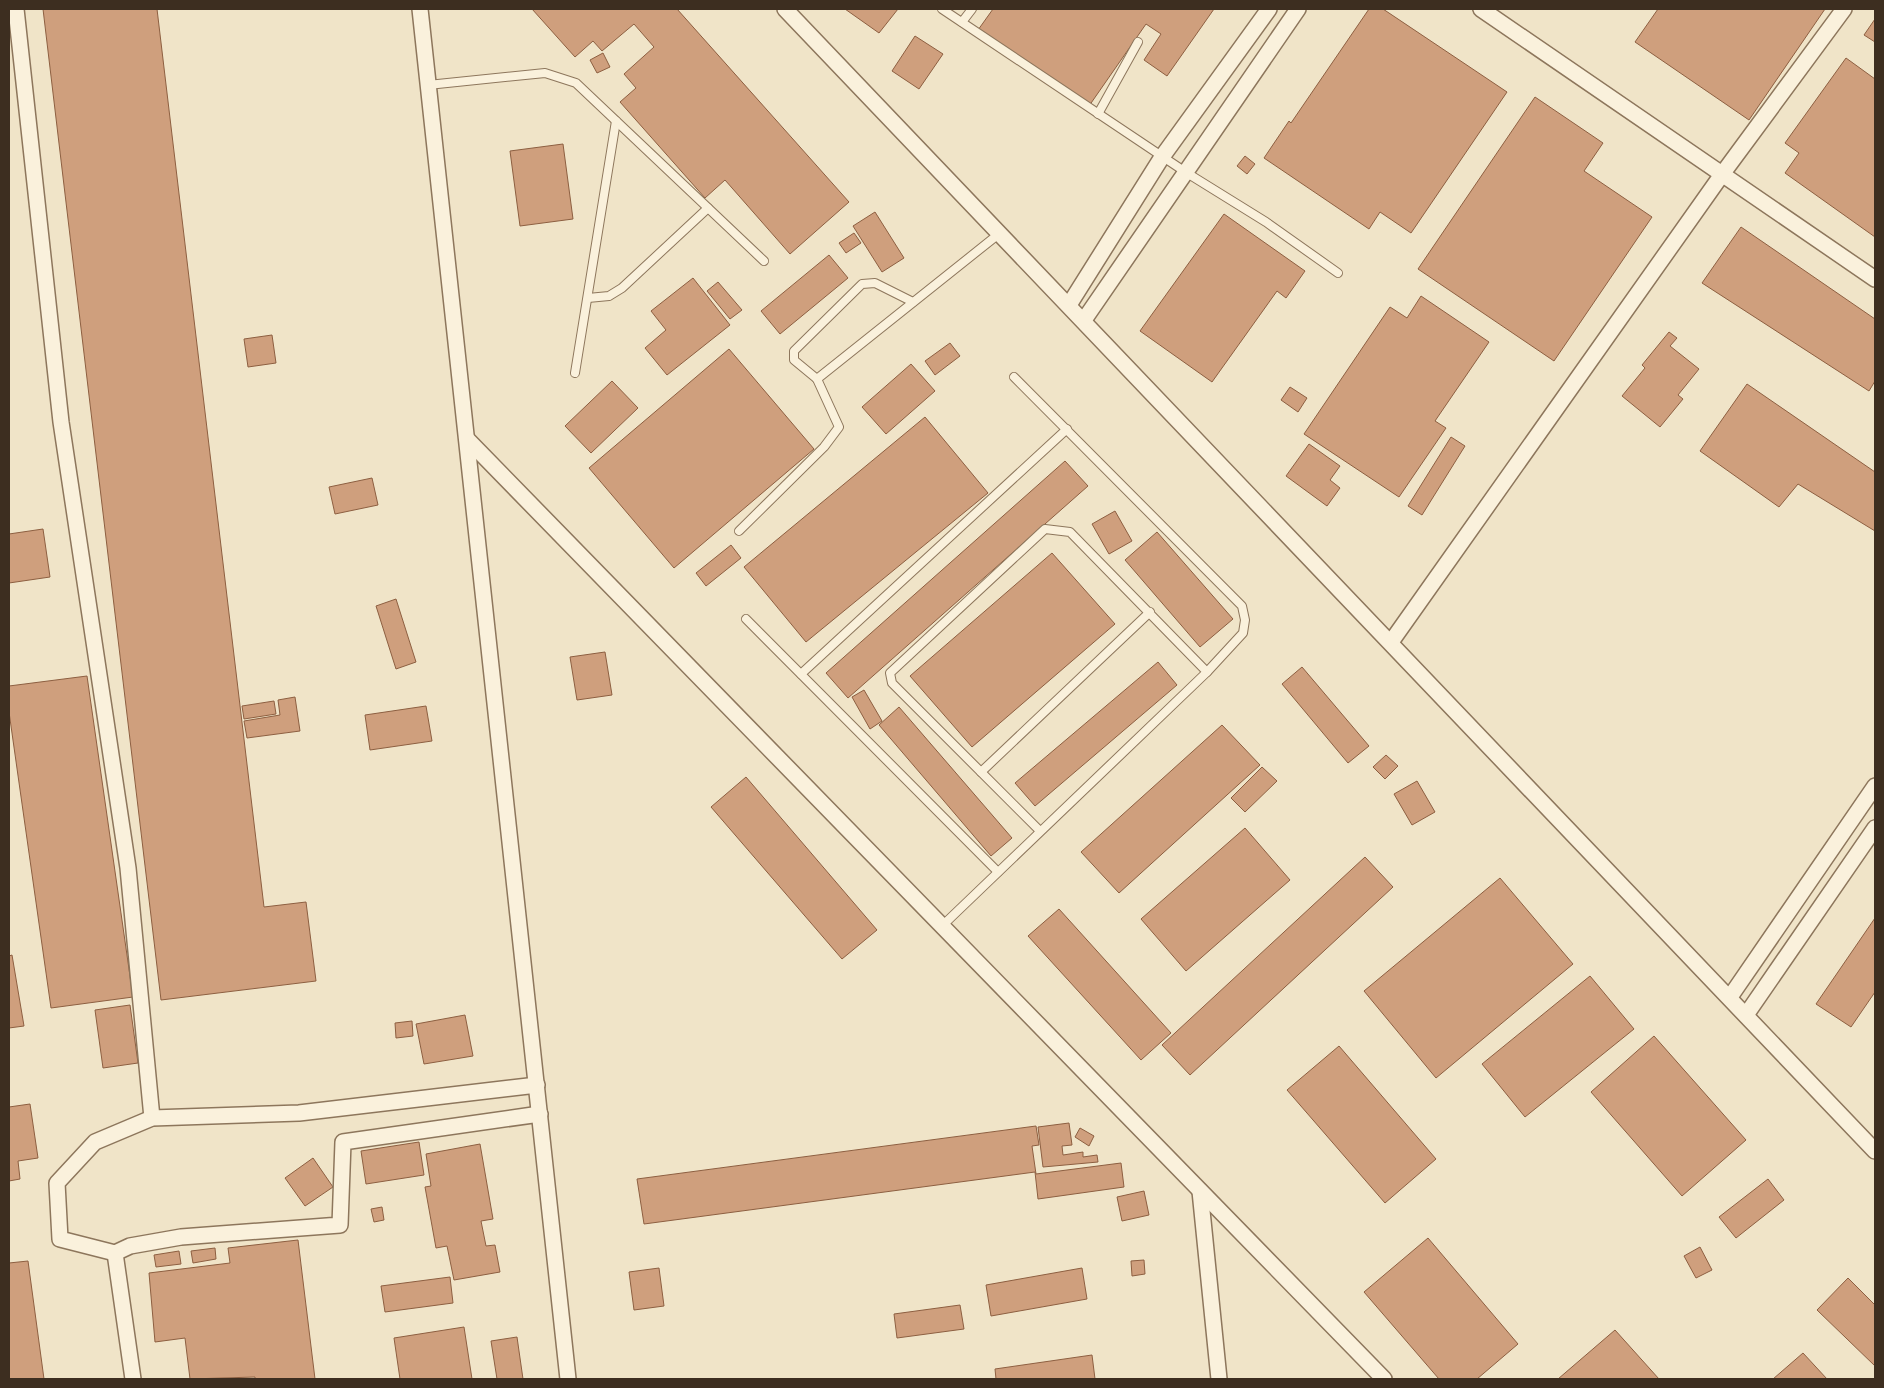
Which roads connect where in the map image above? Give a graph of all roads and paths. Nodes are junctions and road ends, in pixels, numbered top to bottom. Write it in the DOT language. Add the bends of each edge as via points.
graph roads {
  1 [pos="16,9"];
  2 [pos="420,9"];
  3 [pos="785,9"];
  4 [pos="942,9"];
  5 [pos="972,9"];
  6 [pos="1269,9"];
  7 [pos="1298,9"];
  8 [pos="1481,9"];
  9 [pos="1844,9"];
  10 [pos="962,22"];
  11 [pos="1138,42"];
  12 [pos="428,85"];
  13 [pos="1098,114"];
  14 [pos="616,121"];
  15 [pos="1162,157"];
  16 [pos="1186,173"];
  17 [pos="1723,173"];
  18 [pos="708,208"];
  19 [pos="1000,233"];
  20 [pos="764,261"];
  21 [pos="1338,273"];
  22 [pos="1875,279"];
  23 [pos="588,298"];
  24 [pos="913,302"];
  25 [pos="1069,305"];
  26 [pos="1084,320"];
  27 [pos="575,374"];
  28 [pos="1014,377"];
  29 [pos="817,378"];
  30 [pos="1067,429"];
  31 [pos="467,439"];
  32 [pos="739,531"];
  33 [pos="1150,612"];
  34 [pos="746,619"];
  35 [pos="1391,642"];
  36 [pos="1207,672"];
  37 [pos="801,674"];
  38 [pos="982,772"];
  39 [pos="1875,786"];
  40 [pos="1875,828"];
  41 [pos="1040,831"];
  42 [pos="998,872"];
  43 [pos="942,926"];
  44 [pos="1730,997"];
  45 [pos="1746,1015"];
  46 [pos="536,1085"];
  47 [pos="540,1114"];
  48 [pos="152,1118"];
  49 [pos="1875,1151"];
  50 [pos="1200,1190"];
  51 [pos="115,1253"];
  52 [pos="133,1379"];
  53 [pos="568,1379"];
  54 [pos="1219,1379"];
  55 [pos="1384,1379"];
  1 -- 48 [label="street" via="61,422 128,868"];
  2 -- 12 [label="street"];
  3 -- 19 [label="street"];
  4 -- 10 [label="lane"];
  5 -- 10 [label="lane"];
  6 -- 15 [label="street"];
  7 -- 16 [label="street"];
  8 -- 17 [label="street"];
  9 -- 17 [label="street"];
  10 -- 13 [label="lane"];
  11 -- 13 [label="lane"];
  12 -- 14 [label="lane" via="546,73 576,83"];
  12 -- 31 [label="street"];
  13 -- 15 [label="lane"];
  14 -- 18 [label="lane"];
  14 -- 23 [label="lane"];
  15 -- 16 [label="lane"];
  15 -- 25 [label="street"];
  16 -- 21 [label="lane" via="1266,222"];
  16 -- 26 [label="street"];
  17 -- 22 [label="street"];
  17 -- 35 [label="street"];
  18 -- 20 [label="lane"];
  18 -- 23 [label="lane" via="622,288 609,296"];
  19 -- 24 [label="lane"];
  19 -- 25 [label="street"];
  23 -- 27 [label="lane"];
  24 -- 29 [label="lane"];
  24 -- 29 [label="lane" via="875,282 862,284 794,351 794,360"];
  25 -- 26 [label="street"];
  26 -- 35 [label="street"];
  28 -- 30 [label="lane"];
  29 -- 32 [label="lane" via="839,427 824,447"];
  30 -- 36 [label="lane" via="1242,606 1243,633"];
  30 -- 37 [label="lane"];
  31 -- 43 [label="street"];
  31 -- 46 [label="street"];
  33 -- 36 [label="lane"];
  33 -- 38 [label="lane"];
  33 -- 38 [label="lane" via="1070,532 1045,529 890,673 892,683"];
  34 -- 37 [label="lane"];
  35 -- 44 [label="street"];
  36 -- 41 [label="lane"];
  37 -- 42 [label="lane"];
  38 -- 41 [label="lane"];
  39 -- 44 [label="street"];
  40 -- 45 [label="street"];
  41 -- 42 [label="lane"];
  42 -- 43 [label="lane"];
  43 -- 50 [label="street"];
  44 -- 45 [label="street"];
  45 -- 49 [label="street"];
  46 -- 47 [label="street"];
  46 -- 48 [label="street" via="300,1113"];
  47 -- 51 [label="street" via="343,1142 340,1225 181,1237 130,1246"];
  47 -- 53 [label="street"];
  48 -- 51 [label="street" via="95,1142 58,1183 60,1239"];
  50 -- 54 [label="street"];
  50 -- 55 [label="street"];
  51 -- 52 [label="street"];
}
